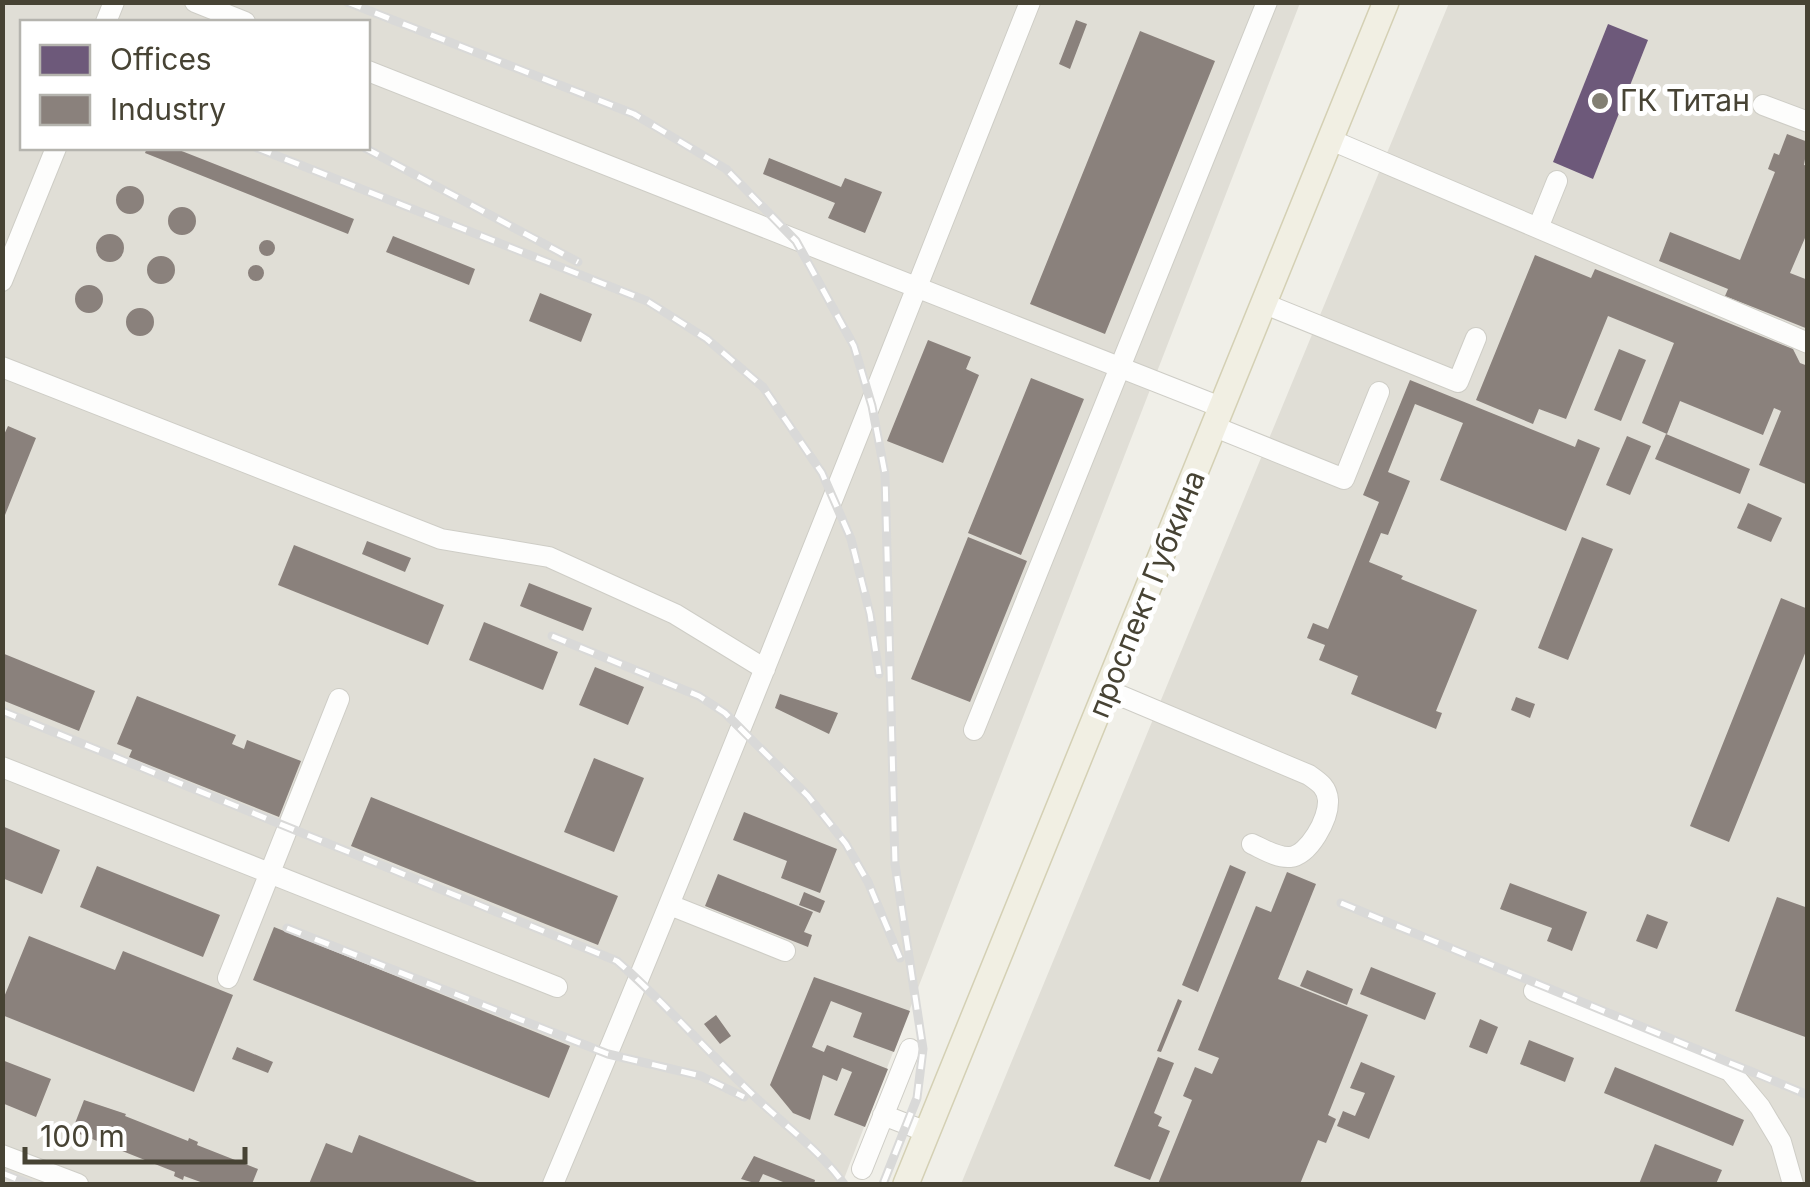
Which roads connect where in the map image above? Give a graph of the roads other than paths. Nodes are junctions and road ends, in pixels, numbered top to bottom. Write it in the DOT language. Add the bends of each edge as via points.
graph roads {
  1 [pos="194,2"];
  2 [pos="1030,2"];
  3 [pos="1267,2"];
  4 [pos="1386,2"];
  5 [pos="240,20"];
  6 [pos="370,72"];
  7 [pos="1763,105"];
  8 [pos="1808,122"];
  9 [pos="1331,140"];
  10 [pos="55,150"];
  11 [pos="1557,181"];
  12 [pos="1538,228"];
  13 [pos="2,281"];
  14 [pos="916,289"];
  15 [pos="1265,304"];
  16 [pos="1476,338"];
  17 [pos="1808,343"];
  18 [pos="2,367"];
  19 [pos="1122,367"];
  20 [pos="1380,392"];
  21 [pos="1219,417"];
  22 [pos="765,668"];
  23 [pos="1107,690"];
  24 [pos="339,699"];
  25 [pos="974,730"];
  26 [pos="2,767"];
  27 [pos="1252,844"];
  28 [pos="270,873"];
  29 [pos="670,905"];
  30 [pos="785,951"];
  31 [pos="228,978"];
  32 [pos="557,988"];
  33 [pos="1534,991"];
  34 [pos="910,1050"];
  35 [pos="883,1115"];
  36 [pos="926,1132"];
  37 [pos="2,1155"];
  38 [pos="862,1169"];
  39 [pos="78,1184"];
  40 [pos="553,1184"];
  41 [pos="906,1184"];
  42 [pos="1793,1184"];
  1 -- 5 [label="street"];
  2 -- 14 [label="street"];
  3 -- 19 [label="street"];
  4 -- 9 [label="main road, проспект Губкина"];
  6 -- 14 [label="street"];
  7 -- 8 [label="street"];
  9 -- 12 [label="street"];
  9 -- 15 [label="main road, проспект Губкина"];
  10 -- 13 [label="street"];
  11 -- 12 [label="street"];
  12 -- 17 [label="street"];
  14 -- 19 [label="street"];
  14 -- 22 [label="street"];
  15 -- 16 [label="street" via="1458,382"];
  15 -- 21 [label="main road, проспект Губкина"];
  18 -- 22 [label="street" via="441,539 549,557 675,614"];
  19 -- 21 [label="street"];
  19 -- 25 [label="street"];
  20 -- 21 [label="street" via="1344,479"];
  21 -- 23 [label="main road, проспект Губкина"];
  22 -- 29 [label="street"];
  23 -- 27 [label="street" via="1323,786 1323,821 1305,851 1279,856"];
  23 -- 36 [label="main road, проспект Губкина"];
  24 -- 28 [label="street"];
  26 -- 28 [label="street"];
  28 -- 31 [label="street"];
  28 -- 32 [label="street"];
  29 -- 30 [label="street"];
  29 -- 40 [label="street"];
  33 -- 42 [label="street" via="1730,1071 1781,1142"];
  34 -- 35 [label="street"];
  35 -- 36 [label="street"];
  35 -- 38 [label="street"];
  36 -- 41 [label="main road, проспект Губкина"];
  37 -- 39 [label="street"];
}
